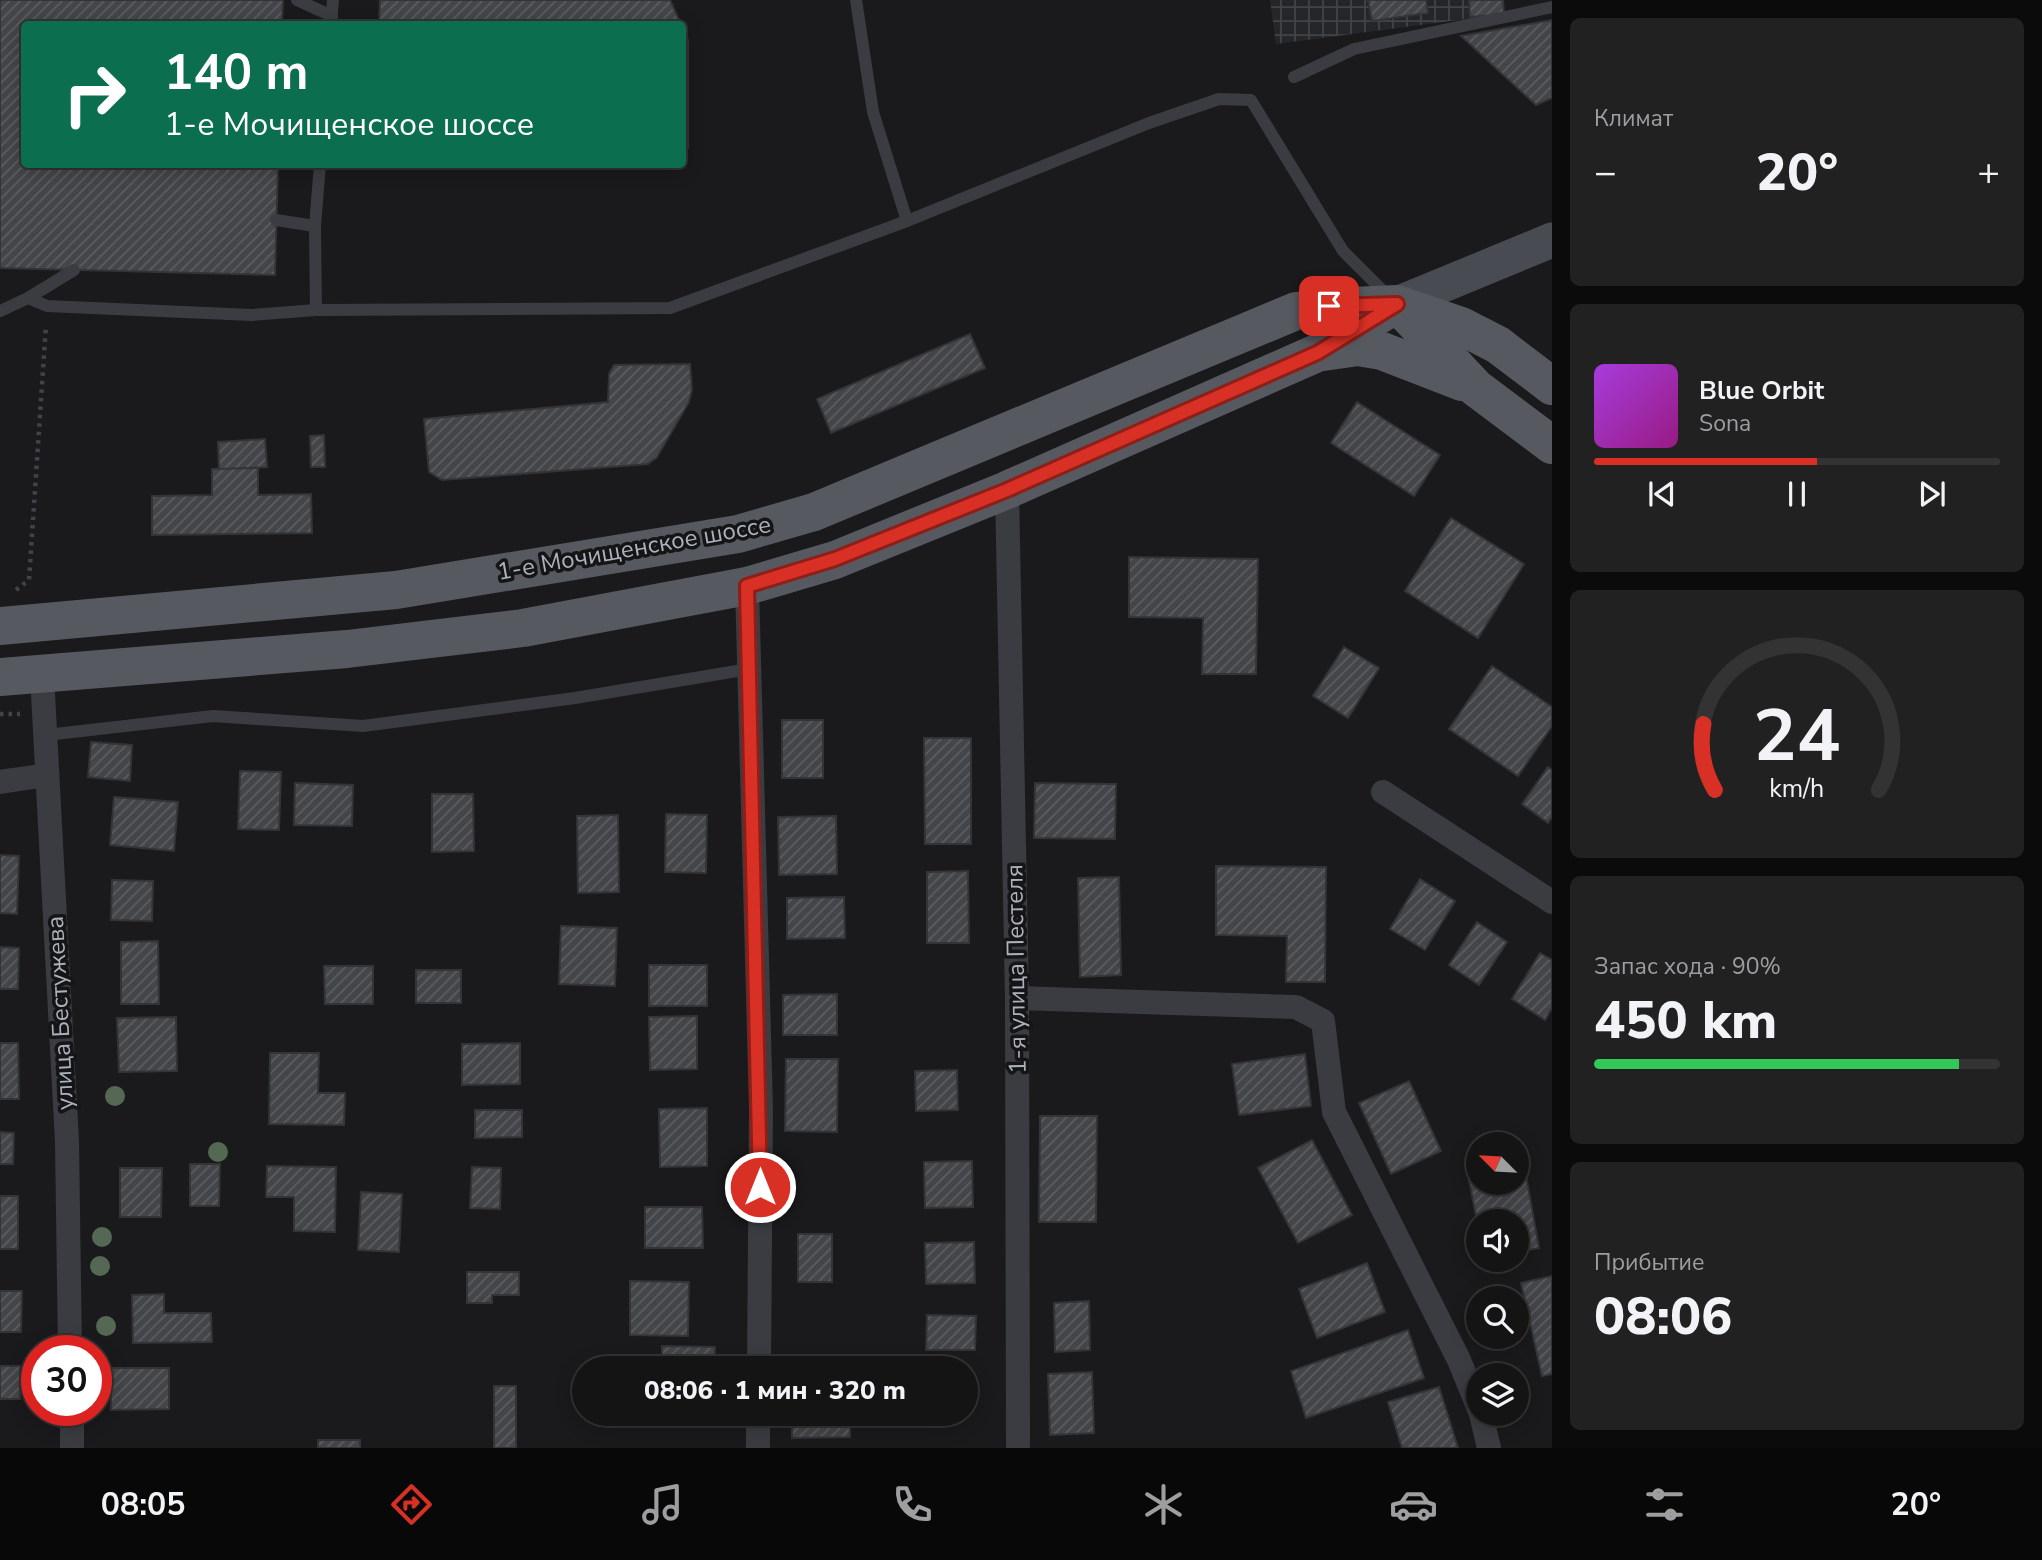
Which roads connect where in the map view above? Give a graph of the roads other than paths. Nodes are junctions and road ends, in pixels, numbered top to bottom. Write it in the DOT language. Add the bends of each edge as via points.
graph roads {
  1 [pos="297,0"];
  2 [pos="333,0"];
  3 [pos="856,0"];
  4 [pos="1552,7"];
  5 [pos="332,20"];
  6 [pos="1293,77"];
  7 [pos="320,168"];
  8 [pos="276,220"];
  9 [pos="907,221"];
  10 [pos="315,226"];
  11 [pos="1552,240"];
  12 [pos="74,270"];
  13 [pos="28,298"];
  14 [pos="1397,304"];
  15 [pos="316,310"];
  16 [pos="0,312"];
  17 [pos="1317,353"];
  18 [pos="1548,383"];
  19 [pos="1476,388"];
  20 [pos="1512,415"];
  21 [pos="1552,445"];
  22 [pos="1007,490"];
  23 [pos="747,586"];
  24 [pos="4,611"];
  25 [pos="748,669"];
  26 [pos="42,675"];
  27 [pos="0,677"];
  28 [pos="46,735"];
  29 [pos="47,775"];
  30 [pos="0,782"];
  31 [pos="1382,792"];
  32 [pos="1552,902"];
  33 [pos="1017,998"];
  34 [pos="71,1335"];
  35 [pos="759,1356"];
  36 [pos="1466,1377"];
  37 [pos="72,1426"];
  38 [pos="758,1426"];
  39 [pos="1484,1426"];
  40 [pos="72,1448"];
  41 [pos="758,1448"];
  42 [pos="1018,1448"];
  43 [pos="1489,1448"];
  1 -- 5 [label="lane"];
  2 -- 5 [label="lane"];
  3 -- 9 [label="lane" via="873,112"];
  4 -- 6 [label="lane" via="1354,49"];
  7 -- 10 [label="lane"];
  8 -- 10 [label="lane"];
  9 -- 14 [label="lane" via="1160,119 1219,99 1251,100 1343,251"];
  9 -- 15 [label="lane" via="670,308"];
  10 -- 15 [label="lane"];
  11 -- 14 [label="main road"];
  12 -- 13 [label="lane"];
  13 -- 15 [label="lane" via="47,306 252,315"];
  13 -- 16 [label="lane"];
  14 -- 17 [label="main road"];
  14 -- 18 [label="main road" via="1461,326 1498,345"];
  14 -- 19 [label="main road"];
  14 -- 24 [label="main road, 1-е Мочищенское шоссе" via="1296,311 814,512 738,534 396,590"];
  17 -- 19 [label="main road" via="1358,347 1382,351"];
  17 -- 22 [label="main road"];
  18 -- 20 [label="main road"];
  19 -- 20 [label="main road"];
  20 -- 21 [label="main road"];
  22 -- 23 [label="main road" via="835,559"];
  22 -- 33 [label="street, 1-я улица Пестеля"];
  23 -- 25 [label="street"];
  23 -- 26 [label="main road" via="523,628 347,649"];
  25 -- 28 [label="lane" via="363,726 213,716"];
  25 -- 35 [label="street" via="761,1109"];
  26 -- 27 [label="main road"];
  26 -- 28 [label="street, улица Бестужева"];
  28 -- 29 [label="street, улица Бестужева"];
  29 -- 30 [label="street"];
  29 -- 34 [label="street, улица Бестужева" via="67,1142"];
  31 -- 32 [label="street"];
  33 -- 36 [label="street" via="1296,1007 1323,1021 1334,1112"];
  33 -- 42 [label="street, 1-я улица Пестеля"];
  37 -- 40 [label="street"];
  38 -- 41 [label="street"];
  39 -- 43 [label="street"];
}
